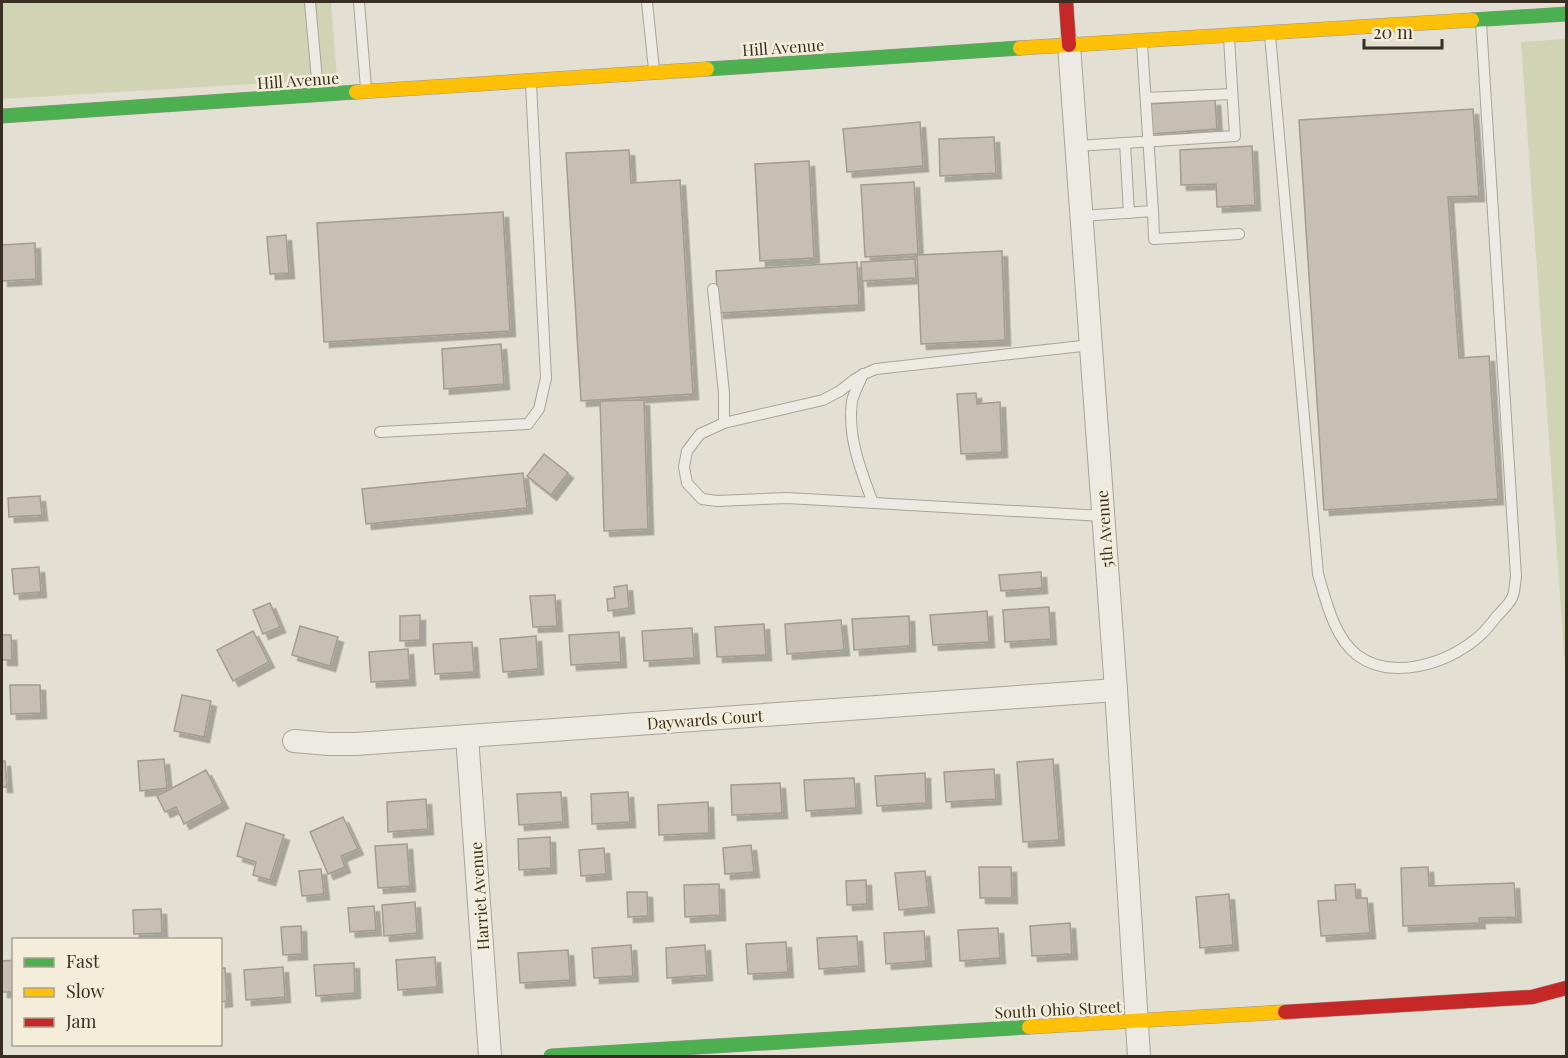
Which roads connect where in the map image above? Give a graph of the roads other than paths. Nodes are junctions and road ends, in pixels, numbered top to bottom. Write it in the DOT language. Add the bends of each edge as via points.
graph roads {
  1 [pos="310,2"];
  2 [pos="359,2"];
  3 [pos="647,2"];
  4 [pos="1066,2"];
  5 [pos="1566,14"];
  6 [pos="1480,19"];
  7 [pos="1270,32"];
  8 [pos="1229,35"];
  9 [pos="1142,40"];
  10 [pos="1069,45"];
  11 [pos="655,72"];
  12 [pos="531,81"];
  13 [pos="366,92"];
  14 [pos="1232,94"];
  15 [pos="318,95"];
  16 [pos="1146,98"];
  17 [pos="2,116"];
  18 [pos="1148,141"];
  19 [pos="1125,143"];
  20 [pos="1076,146"];
  21 [pos="1153,211"];
  22 [pos="1129,213"];
  23 [pos="1082,216"];
  24 [pos="1239,234"];
  25 [pos="713,289"];
  26 [pos="1091,345"];
  27 [pos="864,374"];
  28 [pos="724,423"];
  29 [pos="380,432"];
  30 [pos="873,503"];
  31 [pos="1103,516"];
  32 [pos="1116,690"];
  33 [pos="468,736"];
  34 [pos="294,741"];
  35 [pos="1566,988"];
  36 [pos="1136,1021"];
  37 [pos="835,1047"];
  38 [pos="490,1056"];
  39 [pos="551,1056"];
  40 [pos="1139,1056"];
  1 -- 15 [label="lane"];
  2 -- 13 [label="lane"];
  3 -- 11 [label="lane"];
  4 -- 10 [label="main road, 5th Avenue"];
  5 -- 6 [label="main road, Hill Avenue"];
  6 -- 7 [label="main road, Hill Avenue"];
  6 -- 7 [label="lane" via="1516,576 1512,598 1477,639 1429,665 1402,668 1377,665 1357,655 1341,637 1318,574"];
  7 -- 8 [label="main road, Hill Avenue"];
  8 -- 9 [label="main road, Hill Avenue"];
  8 -- 14 [label="lane"];
  9 -- 10 [label="main road, Hill Avenue"];
  9 -- 16 [label="lane"];
  10 -- 11 [label="main road, Hill Avenue"];
  10 -- 20 [label="street, 5th Avenue"];
  11 -- 12 [label="main road, Hill Avenue"];
  12 -- 13 [label="main road, Hill Avenue"];
  12 -- 29 [label="lane" via="546,378 539,409 528,424"];
  13 -- 15 [label="main road, Hill Avenue"];
  14 -- 16 [label="lane"];
  14 -- 18 [label="lane" via="1235,136"];
  15 -- 17 [label="main road, Hill Avenue"];
  16 -- 18 [label="lane"];
  18 -- 19 [label="lane"];
  18 -- 21 [label="lane"];
  19 -- 20 [label="lane"];
  19 -- 22 [label="lane"];
  20 -- 23 [label="street, 5th Avenue"];
  21 -- 22 [label="lane"];
  21 -- 24 [label="lane" via="1154,239"];
  22 -- 23 [label="lane"];
  23 -- 26 [label="street, 5th Avenue"];
  25 -- 28 [label="lane"];
  26 -- 27 [label="lane" via="904,365"];
  26 -- 31 [label="street, 5th Avenue"];
  27 -- 28 [label="lane" via="824,400"];
  27 -- 30 [label="lane" via="852,399 852,431"];
  28 -- 30 [label="lane" via="700,434 687,451 687,483 702,499"];
  30 -- 31 [label="lane"];
  31 -- 32 [label="street, 5th Avenue"];
  32 -- 33 [label="street, Daywards Court"];
  32 -- 36 [label="street, 5th Avenue"];
  33 -- 34 [label="street, Daywards Court" via="356,744"];
  33 -- 38 [label="street, Harriet Avenue"];
  35 -- 36 [label="main road, South Ohio Street" via="1532,997"];
  36 -- 37 [label="main road, South Ohio Street"];
  36 -- 40 [label="street, 5th Avenue"];
  37 -- 39 [label="main road, South Ohio Street"];
}
